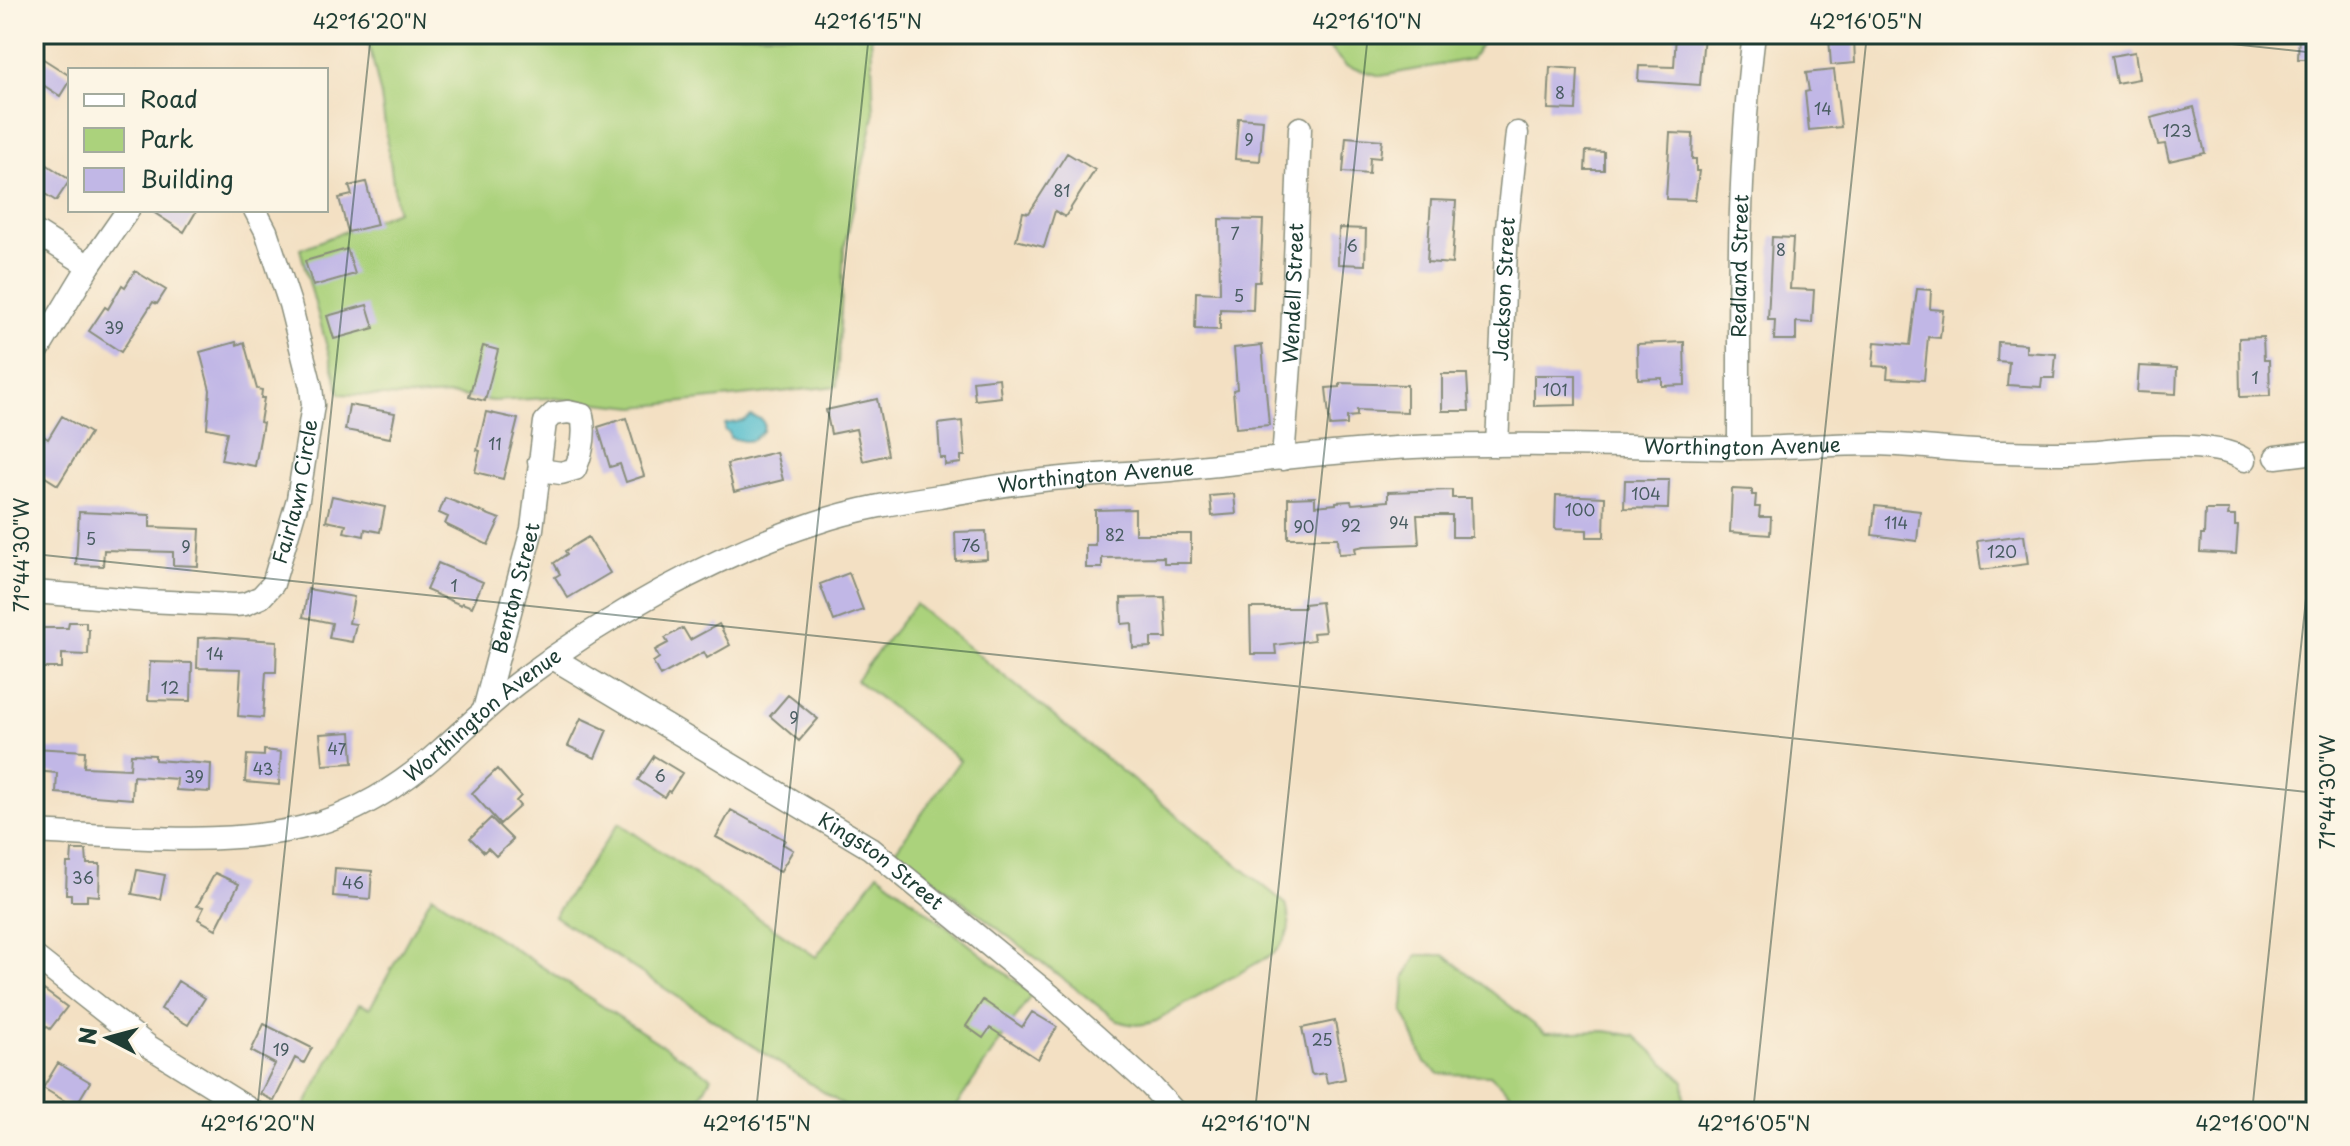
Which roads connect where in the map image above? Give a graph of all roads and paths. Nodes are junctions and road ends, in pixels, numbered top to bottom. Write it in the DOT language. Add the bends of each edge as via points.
graph roads {
  1 [pos="1754,34"];
  2 [pos="1300,128"];
  3 [pos="1517,133"];
  4 [pos="127,212"];
  5 [pos="256,212"];
  6 [pos="34,231"];
  7 [pos="89,266"];
  8 [pos="34,357"];
  9 [pos="1497,445"];
  10 [pos="1739,448"];
  11 [pos="2316,452"];
  12 [pos="2276,457"];
  13 [pos="1283,459"];
  14 [pos="2245,460"];
  15 [pos="539,462"];
  16 [pos="34,592"];
  17 [pos="553,658"];
  18 [pos="484,710"];
  19 [pos="34,832"];
  20 [pos="34,956"];
  21 [pos="254,1112"];
  22 [pos="1175,1112"];
  1 -- 10 [label="street, Redland Street" via="1740,268"];
  2 -- 13 [label="street, Wendell Street"];
  3 -- 9 [label="street, Jackson Street"];
  4 -- 7 [label="street"];
  5 -- 16 [label="street, Fairlawn Circle" via="286,293 313,405 298,499 273,584 261,597 235,605"];
  6 -- 7 [label="street"];
  7 -- 8 [label="street"];
  9 -- 10 [label="street, Worthington Avenue"];
  9 -- 13 [label="street, Worthington Avenue"];
  10 -- 14 [label="street, Worthington Avenue" via="1883,444 1999,453 2165,447 2231,450"];
  11 -- 12 [label="street"];
  13 -- 17 [label="street, Worthington Avenue" via="1050,479 845,514 730,556"];
  15 -- 18 [label="street, Benton Street" via="532,529"];
  17 -- 18 [label="street, Worthington Avenue"];
  17 -- 22 [label="street, Kingston Street" via="870,848 1051,996"];
  18 -- 19 [label="street, Worthington Avenue" via="401,782 359,806 299,828 140,838"];
  20 -- 21 [label="street" via="148,1046"];
}
